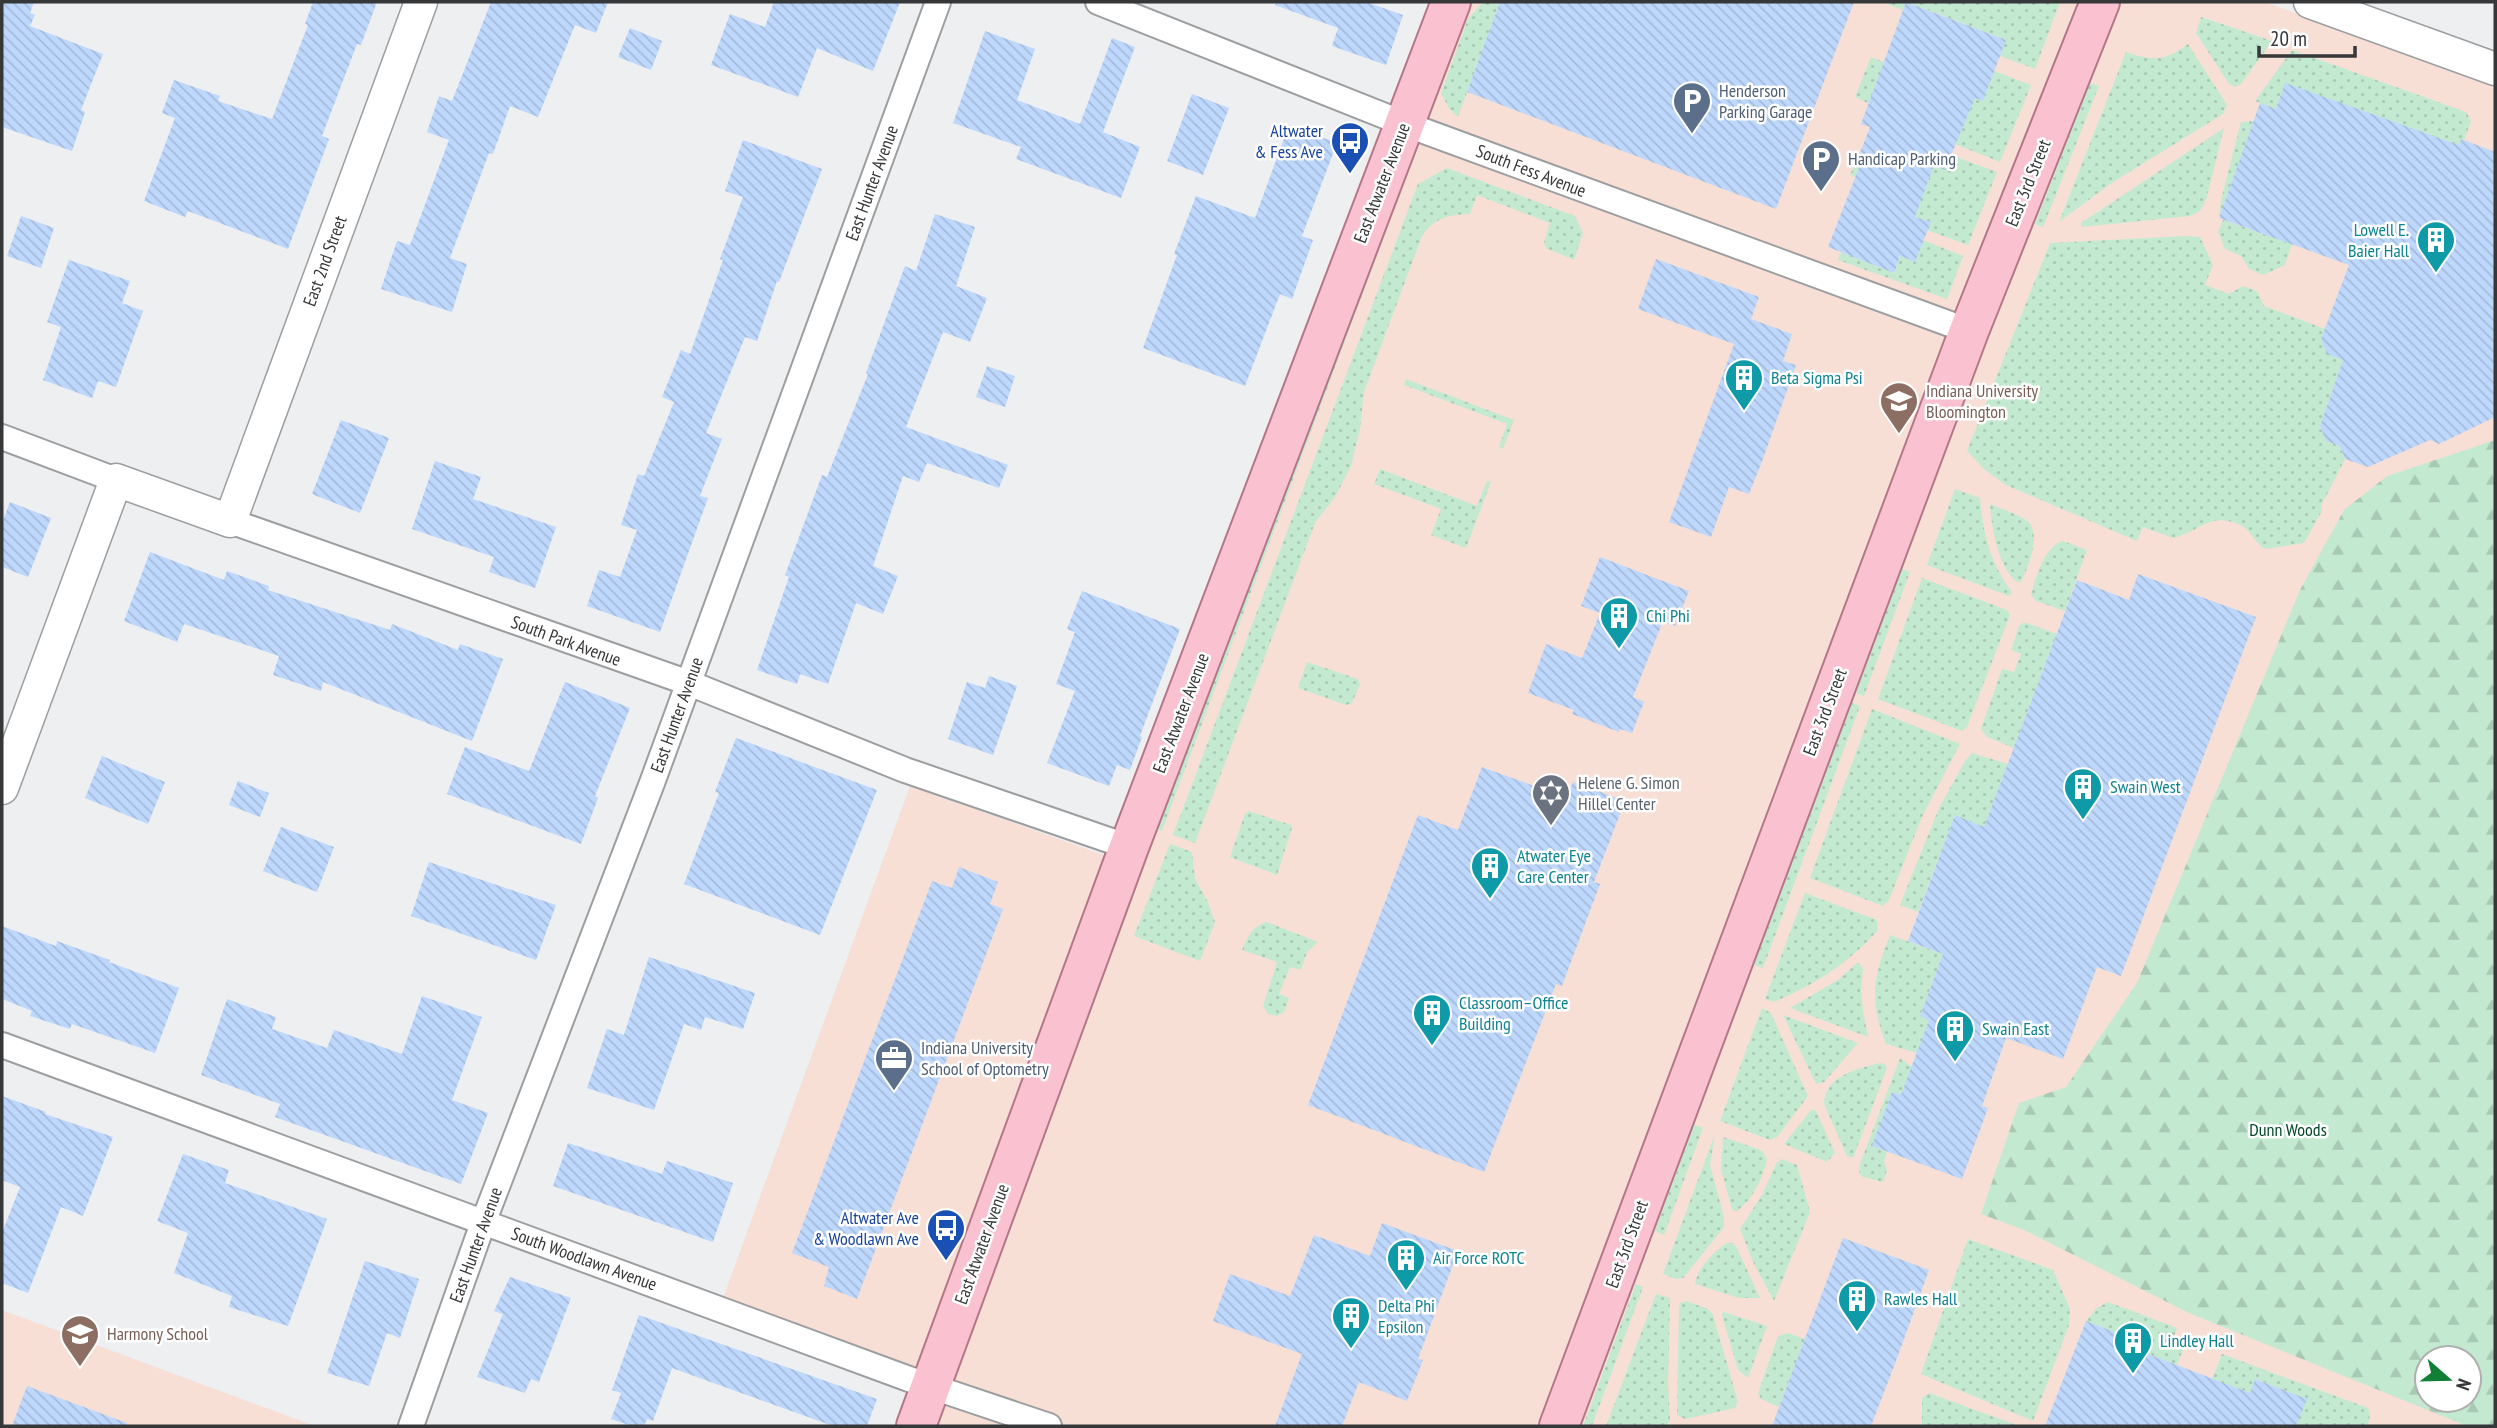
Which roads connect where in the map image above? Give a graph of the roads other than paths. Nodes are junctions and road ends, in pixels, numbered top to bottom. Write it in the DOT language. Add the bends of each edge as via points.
graph roads {
  1 [pos="421,2"];
  2 [pos="938,2"];
  3 [pos="1098,2"];
  4 [pos="1451,2"];
  5 [pos="2100,2"];
  6 [pos="2310,2"];
  7 [pos="2495,69"];
  8 [pos="1405,124"];
  9 [pos="1969,331"];
  10 [pos="2,437"];
  11 [pos="116,480"];
  12 [pos="230,521"];
  13 [pos="689,683"];
  14 [pos="2,788"];
  15 [pos="1129,847"];
  16 [pos="2,1045"];
  17 [pos="483,1223"];
  18 [pos="931,1387"];
  19 [pos="411,1426"];
  20 [pos="916,1426"];
  21 [pos="1049,1426"];
  22 [pos="1559,1426"];
  1 -- 12 [label="street, East 2nd Street"];
  2 -- 13 [label="street, East Hunter Avenue"];
  3 -- 8 [label="street, South Fess Avenue"];
  4 -- 8 [label="main road, East Atwater Avenue"];
  5 -- 9 [label="main road, East 3rd Street"];
  6 -- 7 [label="street"];
  8 -- 9 [label="street, South Fess Avenue"];
  8 -- 15 [label="main road, East Atwater Avenue"];
  9 -- 22 [label="main road, East 3rd Street"];
  10 -- 11 [label="street, South Park Avenue"];
  11 -- 12 [label="street, South Park Avenue"];
  11 -- 14 [label="street"];
  12 -- 13 [label="street, South Park Avenue"];
  13 -- 15 [label="street, South Park Avenue" via="905,770"];
  13 -- 17 [label="street, East Hunter Avenue"];
  15 -- 18 [label="main road, East Atwater Avenue"];
  16 -- 17 [label="street, South Woodlawn Avenue"];
  17 -- 18 [label="street, South Woodlawn Avenue"];
  17 -- 19 [label="street, East Hunter Avenue"];
  18 -- 20 [label="main road, East Atwater Avenue"];
  18 -- 21 [label="street, South Woodlawn Avenue"];
}
